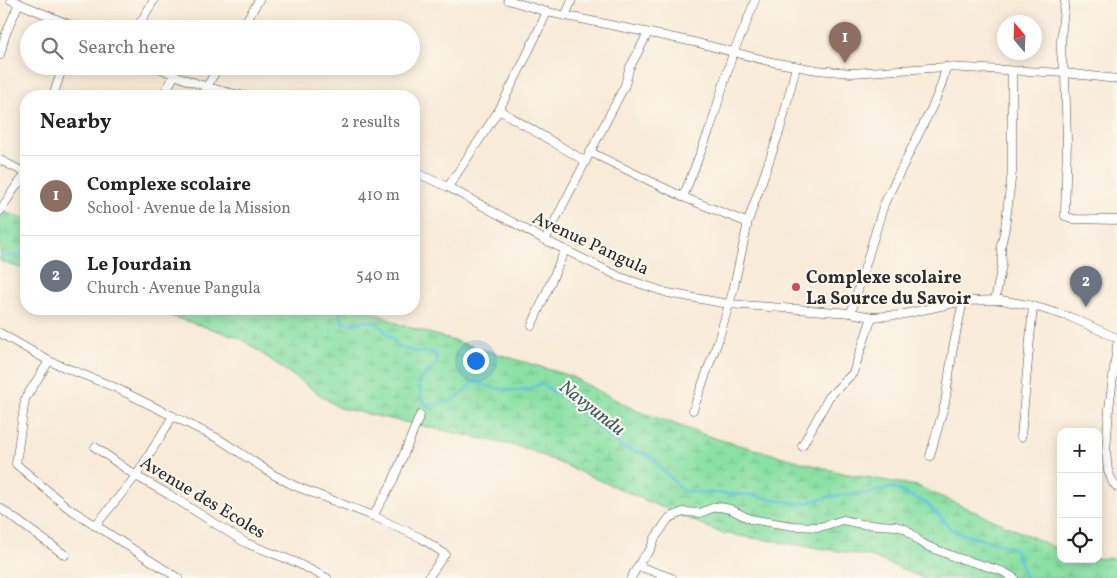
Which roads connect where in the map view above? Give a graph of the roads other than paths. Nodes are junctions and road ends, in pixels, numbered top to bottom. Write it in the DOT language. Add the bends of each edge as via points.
graph roads {
  1 [pos="154,0"];
  2 [pos="260,0"];
  3 [pos="508,0"];
  4 [pos="572,0"];
  5 [pos="755,0"];
  6 [pos="1065,0"];
  7 [pos="15,1"];
  8 [pos="28,3"];
  9 [pos="547,12"];
  10 [pos="565,16"];
  11 [pos="61,20"];
  12 [pos="142,20"];
  13 [pos="247,20"];
  14 [pos="648,33"];
  15 [pos="733,53"];
  16 [pos="0,55"];
  17 [pos="796,67"];
  18 [pos="946,67"];
  19 [pos="1012,71"];
  20 [pos="1065,73"];
  21 [pos="60,75"];
  22 [pos="214,75"];
  23 [pos="174,76"];
  24 [pos="1117,78"];
  25 [pos="206,88"];
  26 [pos="55,90"];
  27 [pos="166,90"];
  28 [pos="216,90"];
  29 [pos="499,110"];
  30 [pos="590,152"];
  31 [pos="0,160"];
  32 [pos="585,161"];
  33 [pos="20,170"];
  34 [pos="420,175"];
  35 [pos="20,181"];
  36 [pos="448,187"];
  37 [pos="683,197"];
  38 [pos="0,210"];
  39 [pos="1117,220"];
  40 [pos="747,224"];
  41 [pos="545,240"];
  42 [pos="565,250"];
  43 [pos="995,300"];
  44 [pos="963,301"];
  45 [pos="728,304"];
  46 [pos="1033,306"];
  47 [pos="850,313"];
  48 [pos="872,317"];
  49 [pos="532,325"];
  50 [pos="0,333"];
  51 [pos="1117,338"];
  52 [pos="1117,345"];
  53 [pos="49,361"];
  54 [pos="692,410"];
  55 [pos="173,416"];
  56 [pos="420,416"];
  57 [pos="1021,437"];
  58 [pos="802,446"];
  59 [pos="94,447"];
  60 [pos="930,456"];
  61 [pos="136,476"];
  62 [pos="1117,487"];
  63 [pos="0,508"];
  64 [pos="373,516"];
  65 [pos="95,526"];
  66 [pos="66,555"];
  67 [pos="638,566"];
  68 [pos="178,578"];
  69 [pos="327,578"];
  70 [pos="428,578"];
  71 [pos="631,578"];
  72 [pos="672,578"];
  73 [pos="1014,578"];
  1 -- 12 [label="street"];
  2 -- 13 [label="street"];
  3 -- 9 [label="street"];
  4 -- 10 [label="street"];
  5 -- 15 [label="street"];
  6 -- 20 [label="street" via="1061,53"];
  7 -- 8 [label="street"];
  7 -- 16 [label="street"];
  8 -- 11 [label="street"];
  9 -- 10 [label="street"];
  9 -- 29 [label="street"];
  10 -- 14 [label="street"];
  14 -- 15 [label="street"];
  14 -- 30 [label="street"];
  15 -- 17 [label="street"];
  15 -- 37 [label="street" via="711,126"];
  17 -- 18 [label="street" via="852,73"];
  17 -- 40 [label="street" via="780,130"];
  18 -- 19 [label="street"];
  18 -- 47 [label="street" via="930,111 884,204"];
  19 -- 20 [label="street"];
  19 -- 43 [label="street" via="1012,172"];
  20 -- 24 [label="street"];
  20 -- 39 [label="street" via="1065,216"];
  21 -- 26 [label="street"];
  22 -- 25 [label="street"];
  23 -- 25 [label="street"];
  23 -- 27 [label="street"];
  25 -- 28 [label="street"];
  29 -- 32 [label="street"];
  29 -- 36 [label="street"];
  30 -- 32 [label="street"];
  30 -- 37 [label="street"];
  31 -- 33 [label="street"];
  32 -- 41 [label="street"];
  34 -- 36 [label="street, Avenue Pangula"];
  35 -- 38 [label="street"];
  36 -- 41 [label="street, Avenue Pangula"];
  37 -- 40 [label="street" via="744,220"];
  40 -- 45 [label="street"];
  41 -- 42 [label="street, Avenue Pangula"];
  42 -- 45 [label="street, Avenue Pangula" via="620,277 652,288"];
  42 -- 49 [label="street"];
  43 -- 44 [label="street, Avenue Pangula"];
  43 -- 46 [label="street, Avenue Pangula"];
  44 -- 48 [label="street, Avenue Pangula" via="912,313"];
  44 -- 60 [label="street" via="946,402"];
  45 -- 47 [label="street, Avenue Pangula"];
  45 -- 54 [label="street"];
  46 -- 51 [label="street, Avenue Pangula" via="1070,317"];
  46 -- 57 [label="street"];
  47 -- 48 [label="street, Avenue Pangula"];
  48 -- 58 [label="street" via="853,373 828,397"];
  50 -- 53 [label="street"];
  52 -- 62 [label="street" via="1106,452 1108,470"];
  53 -- 55 [label="street" via="114,387"];
  53 -- 65 [label="street" via="25,399 16,464"];
  55 -- 61 [label="street"];
  55 -- 64 [label="street" via="219,439 295,486"];
  56 -- 64 [label="street" via="392,483"];
  59 -- 61 [label="street, Avenue des Ecoles"];
  61 -- 65 [label="street"];
  61 -- 69 [label="street, Avenue des Ecoles" via="246,543"];
  63 -- 66 [label="street"];
  64 -- 70 [label="street" via="444,552 444,557"];
  65 -- 68 [label="street"];
  67 -- 71 [label="street"];
  67 -- 72 [label="street"];
  67 -- 73 [label="street" via="669,518 683,512 700,513 720,507 750,519 793,526 820,527 843,520 906,529 927,546 1002,570"];
}
